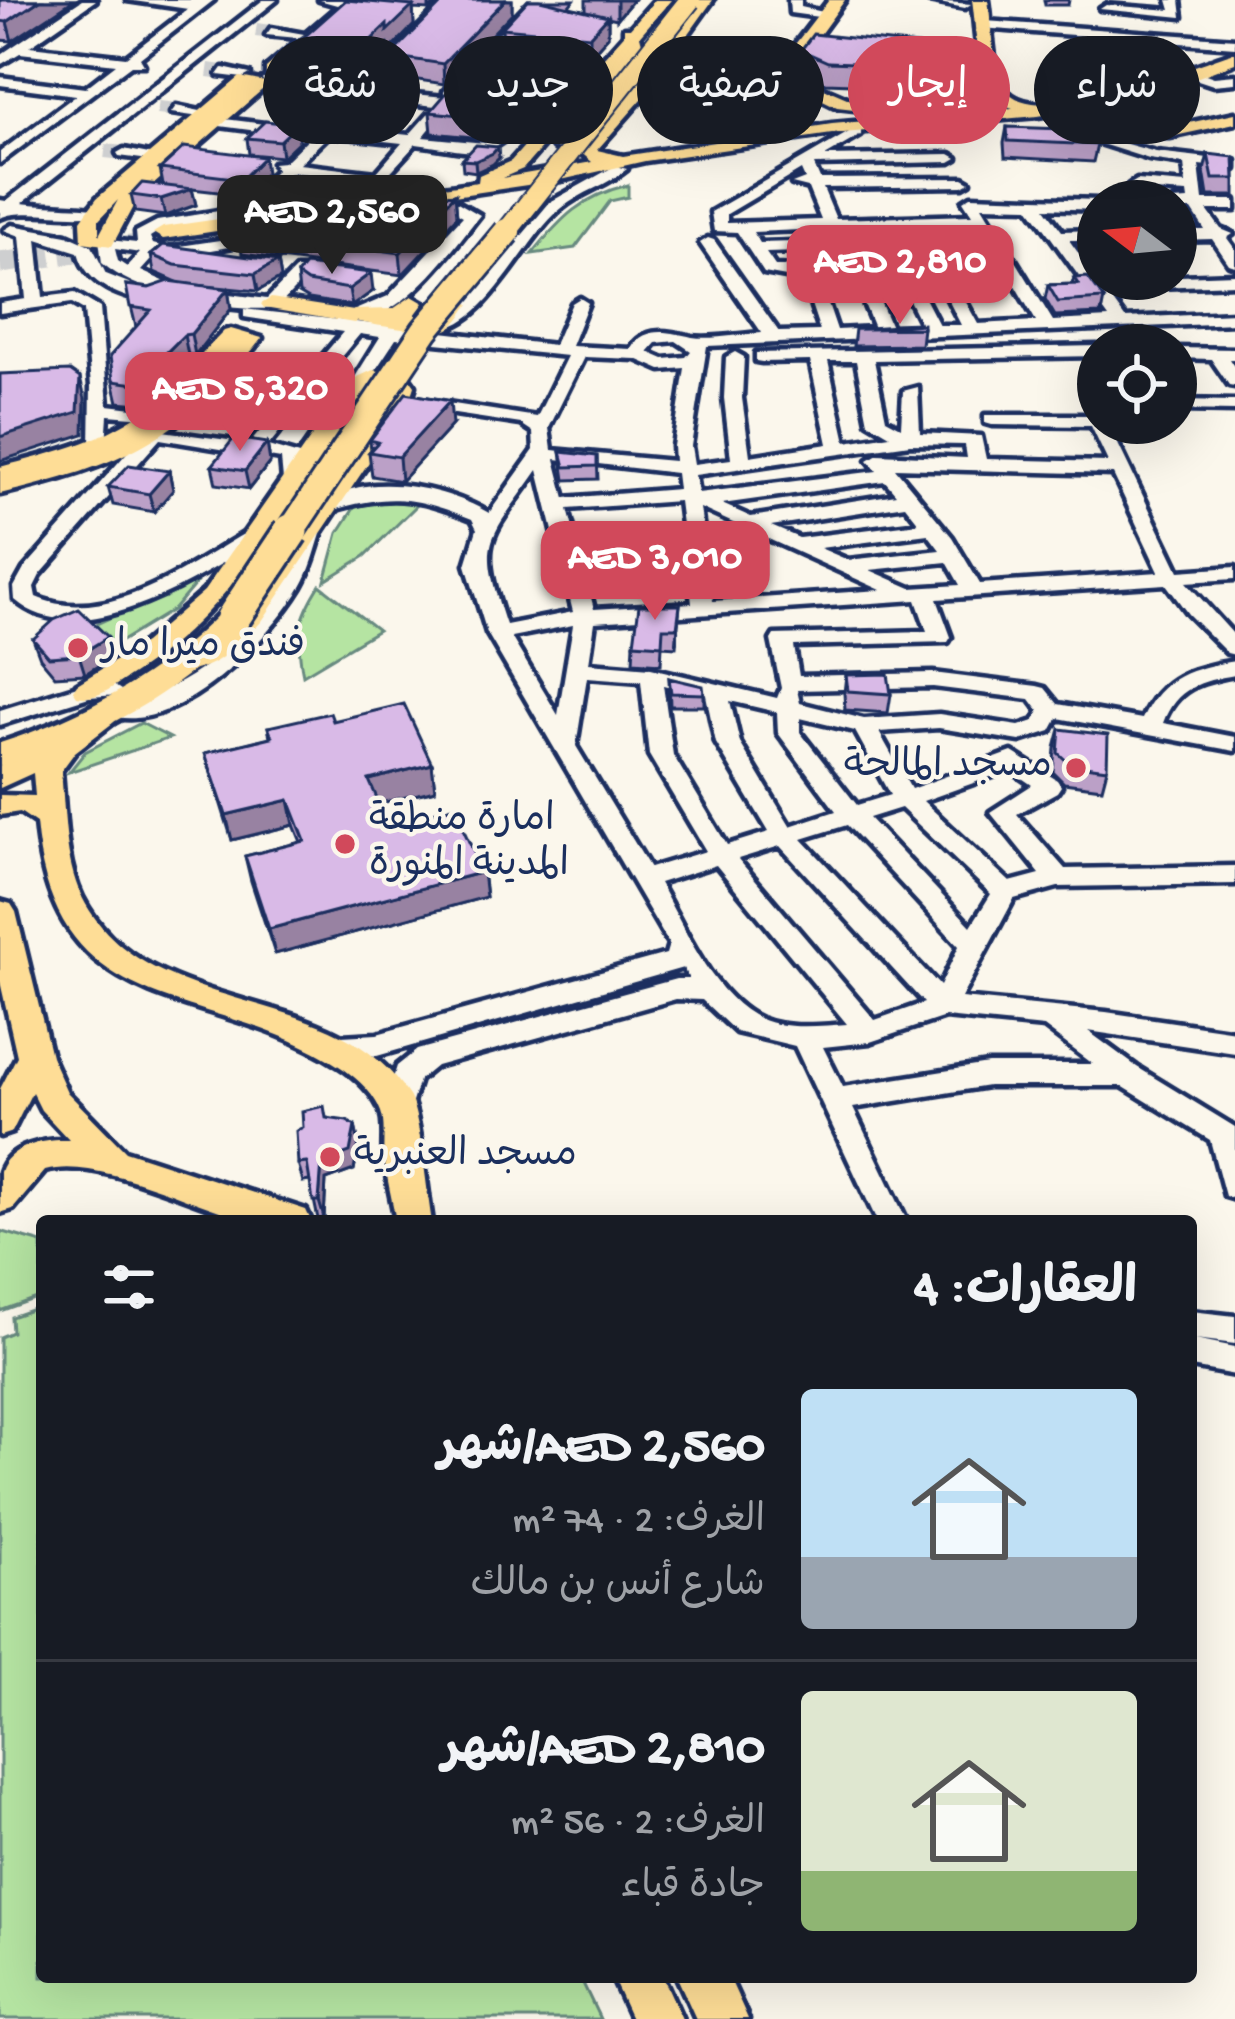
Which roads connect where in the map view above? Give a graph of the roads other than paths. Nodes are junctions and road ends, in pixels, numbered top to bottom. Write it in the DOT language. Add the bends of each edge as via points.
graph roads {
  1 [pos="90,0"];
  2 [pos="133,0"];
  3 [pos="325,0"];
  4 [pos="453,0"];
  5 [pos="706,0"];
  6 [pos="795,0"];
  7 [pos="931,0"];
  8 [pos="1174,0"];
  9 [pos="500,1"];
  10 [pos="969,1"];
  11 [pos="210,3"];
  12 [pos="267,3"];
  13 [pos="240,4"];
  14 [pos="348,4"];
  15 [pos="527,4"];
  16 [pos="1104,4"];
  17 [pos="832,7"];
  18 [pos="548,10"];
  19 [pos="412,16"];
  20 [pos="434,19"];
  21 [pos="683,19"];
  22 [pos="635,20"];
  23 [pos="985,25"];
  24 [pos="212,26"];
  25 [pos="235,28"];
  26 [pos="1108,33"];
  27 [pos="298,34"];
  28 [pos="417,36"];
  29 [pos="501,36"];
  30 [pos="976,36"];
  31 [pos="985,36"];
  32 [pos="9,45"];
  33 [pos="1234,53"];
  34 [pos="128,61"];
  35 [pos="0,62"];
  36 [pos="613,62"];
  37 [pos="185,68"];
  38 [pos="1200,71"];
  39 [pos="260,76"];
  40 [pos="263,76"];
  41 [pos="1200,76"];
  42 [pos="1235,79"];
  43 [pos="0,82"];
  44 [pos="613,94"];
  45 [pos="613,94"];
  46 [pos="88,97"];
  47 [pos="444,102"];
  48 [pos="113,103"];
  49 [pos="848,104"];
  50 [pos="137,106"];
  51 [pos="158,108"];
  52 [pos="613,109"];
  53 [pos="176,110"];
  54 [pos="212,118"];
  55 [pos="1235,118"];
  56 [pos="263,124"];
  57 [pos="1200,126"];
  58 [pos="420,130"];
  59 [pos="420,142"];
  60 [pos="312,144"];
  61 [pos="408,144"];
  62 [pos="494,144"];
  63 [pos="566,144"];
  64 [pos="920,144"];
  65 [pos="951,144"];
  66 [pos="1130,144"];
  67 [pos="1136,144"];
  68 [pos="82,148"];
  69 [pos="105,151"];
  70 [pos="124,153"];
  71 [pos="179,154"];
  72 [pos="157,157"];
  73 [pos="201,157"];
  74 [pos="0,159"];
  75 [pos="1191,161"];
  76 [pos="620,164"];
  77 [pos="266,165"];
  78 [pos="1235,165"];
  79 [pos="288,167"];
  80 [pos="489,178"];
  81 [pos="880,178"];
  82 [pos="1137,180"];
  83 [pos="1193,180"];
  84 [pos="375,182"];
  85 [pos="435,186"];
  86 [pos="138,189"];
  87 [pos="525,189"];
  88 [pos="967,190"];
  89 [pos="770,191"];
  90 [pos="817,191"];
  91 [pos="160,192"];
  92 [pos="462,194"];
  93 [pos="795,197"];
  94 [pos="1197,197"];
  95 [pos="205,198"];
  96 [pos="1197,201"];
  97 [pos="1033,202"];
  98 [pos="1077,204"];
  99 [pos="1235,205"];
  100 [pos="3,208"];
  101 [pos="246,208"];
  102 [pos="99,226"];
  103 [pos="741,226"];
  104 [pos="16,231"];
  105 [pos="1197,234"];
  106 [pos="1213,234"];
  107 [pos="1235,234"];
  108 [pos="1057,236"];
  109 [pos="1077,236"];
  110 [pos="164,240"];
  111 [pos="708,243"];
  112 [pos="0,246"];
  113 [pos="838,246"];
  114 [pos="755,248"];
  115 [pos="1197,254"];
  116 [pos="1231,256"];
  117 [pos="233,262"];
  118 [pos="1077,263"];
  119 [pos="928,264"];
  120 [pos="1014,266"];
  121 [pos="273,268"];
  122 [pos="903,271"];
  123 [pos="302,272"];
  124 [pos="323,274"];
  125 [pos="855,274"];
  126 [pos="809,276"];
  127 [pos="1235,279"];
  128 [pos="1197,280"];
  129 [pos="105,281"];
  130 [pos="142,281"];
  131 [pos="388,284"];
  132 [pos="0,296"];
  133 [pos="34,297"];
  134 [pos="1104,300"];
  135 [pos="580,303"];
  136 [pos="0,308"];
  137 [pos="266,309"];
  138 [pos="403,310"];
  139 [pos="1235,318"];
  140 [pos="445,319"];
  141 [pos="1120,322"];
  142 [pos="354,323"];
  143 [pos="1163,324"];
  144 [pos="1191,324"];
  145 [pos="1047,325"];
  146 [pos="1197,327"];
  147 [pos="972,329"];
  148 [pos="930,331"];
  149 [pos="885,333"];
  150 [pos="1235,333"];
  151 [pos="244,334"];
  152 [pos="830,335"];
  153 [pos="774,338"];
  154 [pos="808,349"];
  155 [pos="1077,351"];
  156 [pos="568,352"];
  157 [pos="696,353"];
  158 [pos="934,353"];
  159 [pos="639,354"];
  160 [pos="1216,354"];
  161 [pos="864,355"];
  162 [pos="735,357"];
  163 [pos="220,371"];
  164 [pos="1235,381"];
  165 [pos="309,384"];
  166 [pos="351,388"];
  167 [pos="912,391"];
  168 [pos="92,395"];
  169 [pos="399,401"];
  170 [pos="1197,406"];
  171 [pos="1234,408"];
  172 [pos="992,419"];
  173 [pos="1077,421"];
  174 [pos="153,424"];
  175 [pos="541,427"];
  176 [pos="910,438"];
  177 [pos="1109,444"];
  178 [pos="256,449"];
  179 [pos="838,449"];
  180 [pos="97,450"];
  181 [pos="543,451"];
  182 [pos="879,460"];
  183 [pos="741,463"];
  184 [pos="977,464"];
  185 [pos="1120,468"];
  186 [pos="685,470"];
  187 [pos="0,474"];
  188 [pos="293,480"];
  189 [pos="0,487"];
  190 [pos="692,497"];
  191 [pos="910,498"];
  192 [pos="560,504"];
  193 [pos="330,506"];
  194 [pos="749,523"];
  195 [pos="486,527"];
  196 [pos="933,527"];
  197 [pos="311,534"];
  198 [pos="254,536"];
  199 [pos="796,544"];
  200 [pos="953,555"];
  201 [pos="846,567"];
  202 [pos="1235,573"];
  203 [pos="1172,578"];
  204 [pos="975,592"];
  205 [pos="918,595"];
  206 [pos="774,604"];
  207 [pos="703,608"];
  208 [pos="585,616"];
  209 [pos="498,632"];
  210 [pos="203,635"];
  211 [pos="940,637"];
  212 [pos="782,640"];
  213 [pos="1235,648"];
  214 [pos="1235,668"];
  215 [pos="576,669"];
  216 [pos="651,675"];
  217 [pos="934,680"];
  218 [pos="717,692"];
  219 [pos="788,694"];
  220 [pos="107,702"];
  221 [pos="1051,710"];
  222 [pos="0,718"];
  223 [pos="938,721"];
  224 [pos="864,725"];
  225 [pos="1149,730"];
  226 [pos="0,735"];
  227 [pos="1235,744"];
  228 [pos="65,746"];
  229 [pos="564,750"];
  230 [pos="0,755"];
  231 [pos="0,778"];
  232 [pos="903,796"];
  233 [pos="0,805"];
  234 [pos="850,813"];
  235 [pos="51,819"];
  236 [pos="782,833"];
  237 [pos="720,854"];
  238 [pos="1058,878"];
  239 [pos="643,879"];
  240 [pos="1229,880"];
  241 [pos="1005,892"];
  242 [pos="0,912"];
  243 [pos="682,944"];
  244 [pos="973,944"];
  245 [pos="709,990"];
  246 [pos="944,1007"];
  247 [pos="1052,1018"];
  248 [pos="870,1032"];
  249 [pos="805,1038"];
  250 [pos="1235,1042"];
  251 [pos="334,1044"];
  252 [pos="34,1057"];
  253 [pos="1127,1075"];
  254 [pos="834,1100"];
  255 [pos="398,1107"];
  256 [pos="0,1122"];
  257 [pos="1229,1137"];
  258 [pos="15,1155"];
  259 [pos="112,1161"];
  260 [pos="1235,1187"];
  261 [pos="0,1198"];
  262 [pos="275,1215"];
  263 [pos="413,1215"];
  264 [pos="889,1215"];
  265 [pos="1197,1326"];
  266 [pos="1235,1330"];
  267 [pos="1197,1354"];
  268 [pos="1235,1360"];
  269 [pos="640,1983"];
  270 [pos="705,1983"];
  271 [pos="658,2019"];
  272 [pos="722,2019"];
  1 -- 32 [label="street"];
  2 -- 11 [label="street"];
  3 -- 14 [label="street"];
  4 -- 20 [label="street"];
  5 -- 21 [label="main road"];
  6 -- 17 [label="street" via="794,10"];
  7 -- 10 [label="street"];
  8 -- 16 [label="street" via="1178,14"];
  9 -- 15 [label="main road"];
  10 -- 23 [label="main road"];
  10 -- 30 [label="main road"];
  11 -- 34 [label="street"];
  12 -- 13 [label="street"];
  12 -- 25 [label="street"];
  14 -- 27 [label="main road"];
  14 -- 39 [label="main road"];
  15 -- 18 [label="main road"];
  15 -- 29 [label="street"];
  16 -- 26 [label="street"];
  17 -- 49 [label="main road" via="782,72"];
  19 -- 20 [label="street"];
  20 -- 28 [label="street"];
  21 -- 22 [label="main road"];
  21 -- 22 [label="main road"];
  21 -- 44 [label="highway, bridge"];
  21 -- 45 [label="main road"];
  21 -- 52 [label="highway, bridge"];
  22 -- 36 [label="highway" via="633,44"];
  23 -- 26 [label="street" via="1041,21"];
  23 -- 31 [label="main road"];
  24 -- 25 [label="street"];
  25 -- 27 [label="street"];
  25 -- 37 [label="street"];
  26 -- 33 [label="street" via="1219,42"];
  27 -- 39 [label="main road"];
  32 -- 34 [label="street"];
  32 -- 35 [label="street"];
  33 -- 38 [label="main road"];
  34 -- 37 [label="street"];
  34 -- 46 [label="street"];
  37 -- 39 [label="street"];
  37 -- 50 [label="street"];
  39 -- 40 [label="street"];
  39 -- 54 [label="main road"];
  41 -- 42 [label="street"];
  43 -- 46 [label="street"];
  46 -- 74 [label="street"];
  47 -- 58 [label="street"];
  48 -- 50 [label="street"];
  50 -- 51 [label="street"];
  50 -- 68 [label="street"];
  53 -- 54 [label="street"];
  54 -- 56 [label="street"];
  54 -- 71 [label="main road"];
  54 -- 72 [label="main road"];
  55 -- 57 [label="main road"];
  59 -- 62 [label="street"];
  60 -- 79 [label="street"];
  61 -- 84 [label="street"];
  63 -- 76 [label="main road"];
  63 -- 80 [label="main road"];
  63 -- 87 [label="highway, bridge"];
  64 -- 81 [label="main road"];
  65 -- 88 [label="street"];
  66 -- 82 [label="street"];
  67 -- 75 [label="street"];
  68 -- 69 [label="street"];
  68 -- 100 [label="street"];
  70 -- 72 [label="street"];
  71 -- 73 [label="street"];
  71 -- 86 [label="main road"];
  72 -- 102 [label="main road"];
  75 -- 78 [label="street"];
  75 -- 83 [label="street"];
  76 -- 81 [label="main road"];
  76 -- 87 [label="main road"];
  76 -- 92 [label="main road"];
  76 -- 140 [label="street" via="555,205 466,313"];
  77 -- 79 [label="street"];
  79 -- 84 [label="street"];
  79 -- 101 [label="street"];
  80 -- 85 [label="main road"];
  80 -- 92 [label="main road"];
  81 -- 88 [label="street"];
  81 -- 88 [label="street"];
  81 -- 88 [label="street"];
  81 -- 90 [label="street"];
  81 -- 90 [label="street"];
  81 -- 90 [label="street"];
  81 -- 90 [label="street"];
  84 -- 85 [label="main road" via="390,190"];
  85 -- 92 [label="main road"];
  86 -- 91 [label="street"];
  86 -- 102 [label="main road"];
  87 -- 92 [label="main road"];
  87 -- 110 [label="main road"];
  87 -- 138 [label="highway" via="502,199"];
  87 -- 140 [label="highway, bridge" via="542,202"];
  87 -- 210 [label="highway, bridge"];
  88 -- 97 [label="street"];
  88 -- 120 [label="street"];
  89 -- 90 [label="street"];
  89 -- 90 [label="street"];
  89 -- 103 [label="street" via="719,212 720,228"];
  90 -- 93 [label="street"];
  90 -- 103 [label="street" via="777,223"];
  90 -- 113 [label="street"];
  92 -- 110 [label="main road"];
  92 -- 138 [label="street" via="472,215"];
  94 -- 99 [label="street"];
  95 -- 101 [label="street"];
  96 -- 106 [label="street"];
  97 -- 98 [label="street"];
  97 -- 108 [label="street"];
  100 -- 102 [label="street"];
  101 -- 110 [label="street"];
  102 -- 110 [label="main road"];
  102 -- 110 [label="street"];
  102 -- 130 [label="street" via="110,263"];
  103 -- 114 [label="street"];
  104 -- 112 [label="street"];
  104 -- 129 [label="street" via="86,249"];
  104 -- 133 [label="street"];
  105 -- 106 [label="street"];
  106 -- 107 [label="street"];
  106 -- 116 [label="street"];
  108 -- 109 [label="street"];
  108 -- 118 [label="street"];
  110 -- 117 [label="street"];
  110 -- 130 [label="street" via="131,272"];
  111 -- 153 [label="street"];
  113 -- 114 [label="street"];
  113 -- 125 [label="street"];
  114 -- 126 [label="street" via="770,270"];
  115 -- 116 [label="street"];
  119 -- 120 [label="street"];
  119 -- 122 [label="street"];
  119 -- 147 [label="street"];
  120 -- 145 [label="street"];
  121 -- 123 [label="street"];
  122 -- 125 [label="street"];
  122 -- 148 [label="street"];
  123 -- 124 [label="street"];
  123 -- 137 [label="street"];
  125 -- 126 [label="street"];
  125 -- 149 [label="street"];
  126 -- 152 [label="street"];
  127 -- 128 [label="street"];
  129 -- 133 [label="street"];
  129 -- 137 [label="street" via="158,300"];
  130 -- 137 [label="street"];
  131 -- 138 [label="street"];
  132 -- 133 [label="street"];
  133 -- 136 [label="street"];
  133 -- 168 [label="street" via="75,298 92,308 100,386"];
  134 -- 141 [label="street"];
  135 -- 156 [label="street"];
  137 -- 142 [label="main road"];
  137 -- 151 [label="street"];
  138 -- 140 [label="highway" via="413,324"];
  138 -- 142 [label="highway"];
  138 -- 156 [label="street"];
  138 -- 166 [label="street"];
  139 -- 144 [label="street"];
  141 -- 143 [label="street"];
  141 -- 145 [label="street"];
  142 -- 165 [label="street"];
  145 -- 147 [label="street"];
  146 -- 150 [label="street"];
  147 -- 148 [label="street"];
  148 -- 149 [label="street"];
  148 -- 158 [label="street"];
  149 -- 152 [label="street"];
  151 -- 163 [label="main road" via="251,338"];
  151 -- 174 [label="main road" via="231,335"];
  152 -- 154 [label="street"];
  153 -- 154 [label="street"];
  153 -- 157 [label="street"];
  154 -- 161 [label="street"];
  154 -- 162 [label="street"];
  154 -- 179 [label="street"];
  155 -- 158 [label="street"];
  156 -- 159 [label="street"];
  156 -- 175 [label="street"];
  157 -- 159 [label="street" via="661,365"];
  157 -- 159 [label="street" via="679,336 652,338"];
  157 -- 162 [label="street"];
  157 -- 186 [label="street"];
  158 -- 161 [label="street"];
  160 -- 164 [label="street"];
  161 -- 176 [label="street" via="877,422"];
  162 -- 183 [label="street"];
  163 -- 165 [label="street"];
  163 -- 174 [label="main road"];
  165 -- 166 [label="street"];
  165 -- 178 [label="street"];
  166 -- 169 [label="main road" via="374,377 399,380"];
  166 -- 188 [label="main road"];
  167 -- 176 [label="street"];
  168 -- 174 [label="street"];
  168 -- 180 [label="street"];
  169 -- 175 [label="street"];
  169 -- 193 [label="main road"];
  170 -- 171 [label="street"];
  172 -- 173 [label="street"];
  174 -- 178 [label="street"];
  174 -- 180 [label="main road"];
  174 -- 198 [label="street" via="31,573 26,600 82,614 111,607"];
  175 -- 181 [label="street"];
  176 -- 182 [label="street"];
  176 -- 184 [label="street" via="974,440"];
  177 -- 185 [label="street"];
  178 -- 188 [label="street" via="290,455"];
  179 -- 182 [label="street"];
  179 -- 183 [label="street"];
  180 -- 187 [label="main road"];
  180 -- 189 [label="main road"];
  181 -- 186 [label="street"];
  181 -- 192 [label="street"];
  181 -- 195 [label="street"];
  182 -- 184 [label="street"];
  182 -- 190 [label="street"];
  182 -- 191 [label="street"];
  183 -- 186 [label="street"];
  184 -- 185 [label="street"];
  185 -- 203 [label="street"];
  186 -- 190 [label="street"];
  188 -- 198 [label="main road"];
  190 -- 192 [label="street"];
  190 -- 194 [label="street"];
  190 -- 207 [label="street"];
  191 -- 194 [label="street"];
  191 -- 196 [label="street"];
  192 -- 208 [label="street"];
  193 -- 195 [label="street" via="361,492 405,493 480,515"];
  193 -- 197 [label="main road"];
  194 -- 199 [label="street"];
  195 -- 209 [label="street" via="476,565"];
  196 -- 199 [label="street"];
  196 -- 200 [label="street"];
  197 -- 210 [label="main road" via="253,616"];
  197 -- 220 [label="street" via="294,582 219,665 175,697"];
  198 -- 210 [label="main road"];
  199 -- 201 [label="street"];
  200 -- 201 [label="street"];
  200 -- 204 [label="street"];
  201 -- 205 [label="street"];
  202 -- 203 [label="street"];
  203 -- 204 [label="street"];
  203 -- 213 [label="street"];
  204 -- 205 [label="street"];
  205 -- 206 [label="street"];
  205 -- 211 [label="street"];
  206 -- 207 [label="street"];
  206 -- 212 [label="street"];
  207 -- 208 [label="street"];
  208 -- 209 [label="street"];
  208 -- 215 [label="street"];
  209 -- 229 [label="street"];
  210 -- 220 [label="highway"];
  210 -- 220 [label="main road" via="143,658"];
  210 -- 220 [label="main road" via="161,693"];
  211 -- 212 [label="street"];
  211 -- 217 [label="street"];
  212 -- 219 [label="street"];
  214 -- 225 [label="street" via="1173,685"];
  215 -- 216 [label="street"];
  215 -- 229 [label="street"];
  216 -- 218 [label="street"];
  216 -- 237 [label="street" via="661,755"];
  217 -- 219 [label="street"];
  217 -- 221 [label="street" via="1037,693"];
  217 -- 223 [label="street"];
  218 -- 219 [label="street"];
  218 -- 236 [label="street" via="728,743"];
  219 -- 224 [label="street"];
  219 -- 234 [label="street" via="789,733"];
  220 -- 222 [label="street"];
  220 -- 226 [label="highway"];
  220 -- 228 [label="main road"];
  220 -- 230 [label="highway"];
  221 -- 223 [label="street" via="1043,726 1020,734"];
  221 -- 225 [label="street"];
  223 -- 224 [label="street"];
  224 -- 232 [label="street"];
  225 -- 227 [label="street"];
  228 -- 231 [label="main road"];
  228 -- 235 [label="main road" via="46,770"];
  229 -- 239 [label="street"];
  232 -- 234 [label="street"];
  232 -- 238 [label="street" via="1012,760 1049,786 1002,812"];
  232 -- 241 [label="street"];
  233 -- 235 [label="main road" via="29,802"];
  234 -- 236 [label="street"];
  234 -- 244 [label="street"];
  235 -- 251 [label="main road" via="66,898 87,934 118,961 173,990"];
  236 -- 237 [label="street"];
  236 -- 246 [label="street"];
  237 -- 239 [label="street"];
  237 -- 248 [label="street"];
  238 -- 240 [label="street"];
  238 -- 241 [label="street"];
  239 -- 243 [label="street"];
  241 -- 244 [label="street"];
  242 -- 252 [label="main road"];
  243 -- 245 [label="street"];
  243 -- 251 [label="street" via="676,960 658,966 377,1045"];
  244 -- 246 [label="street"];
  245 -- 249 [label="street" via="746,1024"];
  245 -- 255 [label="street" via="676,989 427,1058 407,1074"];
  246 -- 247 [label="street"];
  246 -- 248 [label="street"];
  247 -- 250 [label="street"];
  247 -- 253 [label="street"];
  248 -- 249 [label="street"];
  249 -- 254 [label="street"];
  251 -- 255 [label="main road" via="377,1077"];
  252 -- 256 [label="main road"];
  252 -- 259 [label="main road" via="53,1100"];
  253 -- 254 [label="street" via="988,1075"];
  253 -- 257 [label="street"];
  254 -- 264 [label="street"];
  255 -- 263 [label="main road"];
  257 -- 260 [label="street"];
  258 -- 259 [label="main road"];
  258 -- 261 [label="main road"];
  259 -- 262 [label="main road"];
  265 -- 266 [label="street"];
  267 -- 268 [label="street"];
  269 -- 271 [label="main road"];
  270 -- 272 [label="main road"];
}
